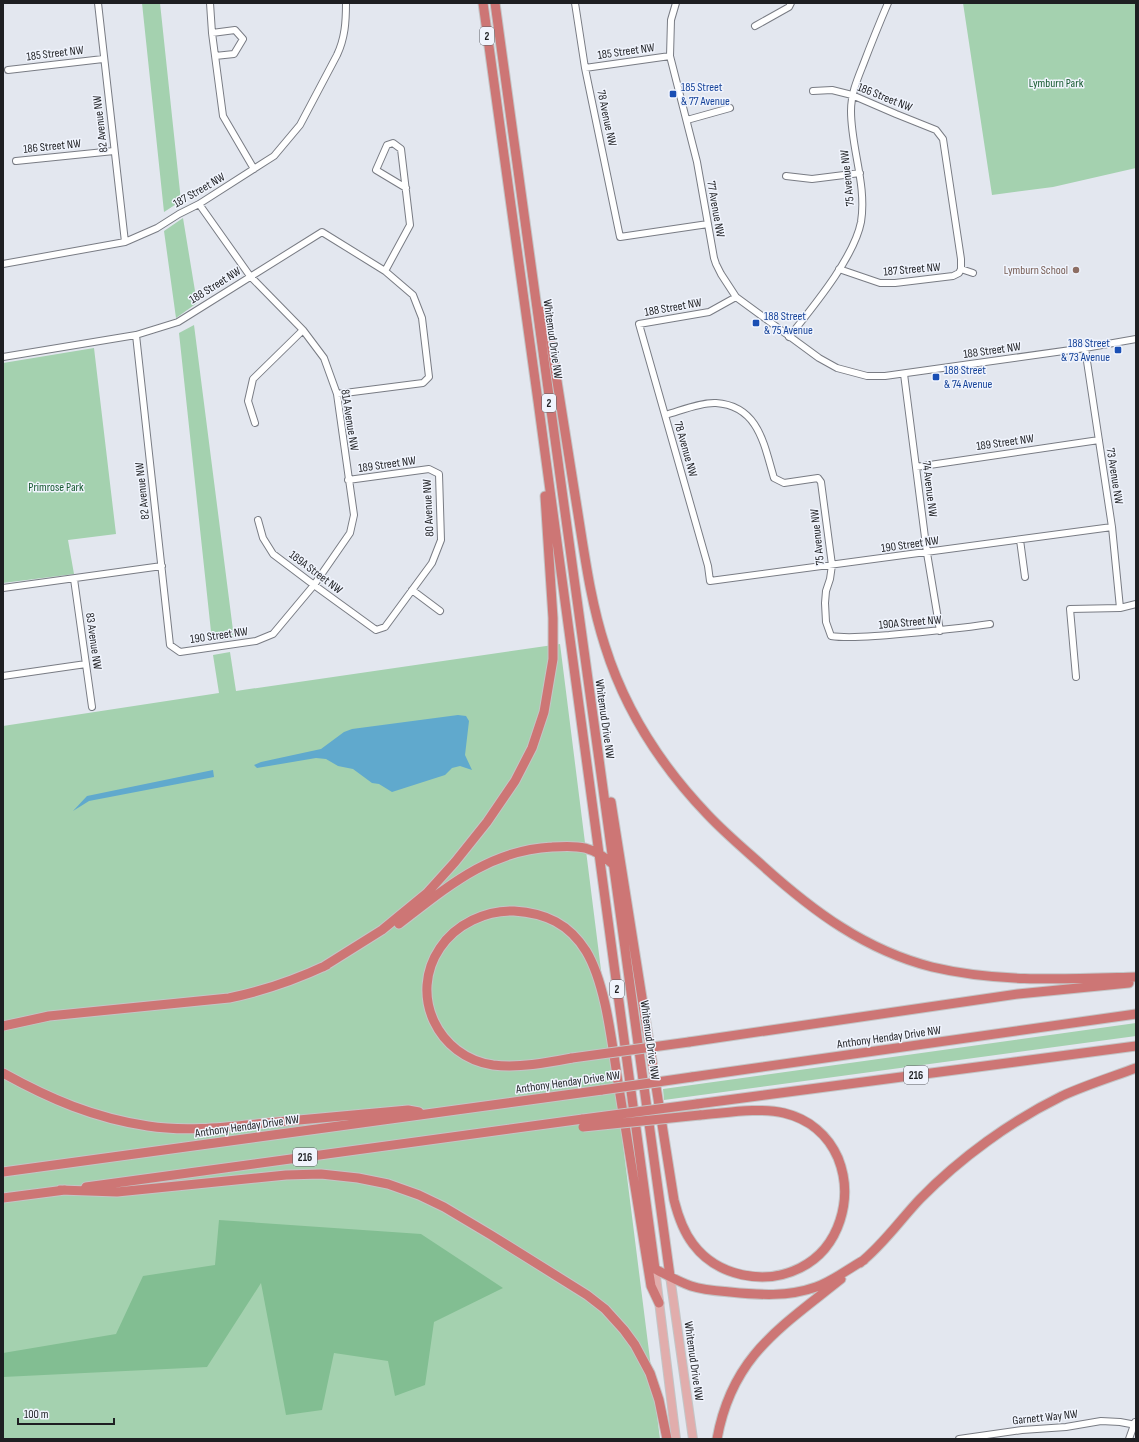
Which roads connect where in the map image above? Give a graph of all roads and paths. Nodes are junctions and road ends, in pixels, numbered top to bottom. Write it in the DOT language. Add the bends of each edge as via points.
graph roads {
  1 [pos="98,3"];
  2 [pos="210,3"];
  3 [pos="346,3"];
  4 [pos="483,3"];
  5 [pos="495,3"];
  6 [pos="575,3"];
  7 [pos="676,3"];
  8 [pos="791,3"];
  9 [pos="888,3"];
  10 [pos="755,26"];
  11 [pos="212,33"];
  12 [pos="215,56"];
  13 [pos="670,56"];
  14 [pos="104,58"];
  15 [pos="585,68"];
  16 [pos="8,70"];
  17 [pos="813,91"];
  18 [pos="852,95"];
  19 [pos="730,108"];
  20 [pos="687,120"];
  21 [pos="114,151"];
  22 [pos="16,161"];
  23 [pos="254,169"];
  24 [pos="860,172"];
  25 [pos="786,176"];
  26 [pos="406,188"];
  27 [pos="199,204"];
  28 [pos="708,224"];
  29 [pos="124,242"];
  30 [pos="3,264"];
  31 [pos="839,268"];
  32 [pos="962,269"];
  33 [pos="386,271"];
  34 [pos="973,273"];
  35 [pos="250,276"];
  36 [pos="534,291"];
  37 [pos="736,297"];
  38 [pos="639,324"];
  39 [pos="303,330"];
  40 [pos="136,335"];
  41 [pos="789,337"];
  42 [pos="1136,339"];
  43 [pos="1086,348"];
  44 [pos="3,357"];
  45 [pos="904,374"];
  46 [pos="337,394"];
  47 [pos="538,401"];
  48 [pos="665,415"];
  49 [pos="255,423"];
  50 [pos="1098,440"];
  51 [pos="916,466"];
  52 [pos="429,469"];
  53 [pos="348,480"];
  54 [pos="258,520"];
  55 [pos="1112,527"];
  56 [pos="1020,540"];
  57 [pos="927,553"];
  58 [pos="832,565"];
  59 [pos="162,566"];
  60 [pos="1025,577"];
  61 [pos="74,579"];
  62 [pos="710,581"];
  63 [pos="314,586"];
  64 [pos="3,588"];
  65 [pos="412,590"];
  66 [pos="1136,604"];
  67 [pos="1120,608"];
  68 [pos="440,611"];
  69 [pos="990,624"];
  70 [pos="376,630"];
  71 [pos="940,630"];
  72 [pos="273,634"];
  73 [pos="831,636"];
  74 [pos="170,645"];
  75 [pos="86,664"];
  76 [pos="3,676"];
  77 [pos="1076,677"];
  78 [pos="92,707"];
  79 [pos="596,738"];
  80 [pos="599,853"];
  81 [pos="614,865"];
  82 [pos="323,967"];
  83 [pos="1136,977"];
  84 [pos="1136,982"];
  85 [pos="1136,1014"];
  86 [pos="3,1026"];
  87 [pos="1136,1046"];
  88 [pos="1136,1068"];
  89 [pos="3,1073"];
  90 [pos="426,1114"];
  91 [pos="583,1123"];
  92 [pos="3,1172"];
  93 [pos="60,1190"];
  94 [pos="3,1198"];
  95 [pos="864,1260"];
  96 [pos="655,1269"];
  97 [pos="670,1276"];
  98 [pos="659,1303"];
  99 [pos="1135,1423"];
  100 [pos="667,1439"];
  101 [pos="676,1439"];
  102 [pos="693,1439"];
  103 [pos="717,1439"];
  104 [pos="959,1439"];
  105 [pos="1129,1439"];
  1 -- 14 [label="street, 82 Avenue NW"];
  2 -- 11 [label="street"];
  3 -- 23 [label="street, 187 Street NW" via="342,43 300,125 274,156"];
  4 -- 47 [label="highway, Whitemud Drive NW / 2"];
  5 -- 36 [label="highway, Whitemud Drive NW / 2"];
  6 -- 15 [label="street, 78 Avenue NW"];
  7 -- 13 [label="street, 77 Avenue NW" via="671,20"];
  8 -- 10 [label="street" via="789,7"];
  9 -- 18 [label="street, 75 Avenue NW"];
  11 -- 12 [label="street"];
  11 -- 12 [label="street" via="235,30 243,38 234,54"];
  12 -- 23 [label="street" via="223,116"];
  13 -- 15 [label="street, 185 Street NW"];
  13 -- 20 [label="street, 77 Avenue NW"];
  14 -- 16 [label="street, 185 Street NW"];
  14 -- 21 [label="street, 82 Avenue NW"];
  15 -- 28 [label="street, 78 Avenue NW" via="620,237"];
  17 -- 18 [label="street, 186 Street NW" via="832,90"];
  18 -- 24 [label="street, 75 Avenue NW" via="852,124"];
  18 -- 32 [label="street, 186 Street NW" via="936,130 943,139"];
  19 -- 20 [label="street"];
  20 -- 28 [label="street, 77 Avenue NW"];
  21 -- 22 [label="street, 186 Street NW"];
  21 -- 29 [label="street, 82 Avenue NW"];
  23 -- 27 [label="street, 187 Street NW"];
  24 -- 25 [label="street" via="812,179"];
  24 -- 31 [label="street, 75 Avenue NW" via="861,222 855,242"];
  26 -- 26 [label="street" via="401,150 393,143 387,145 376,170"];
  26 -- 33 [label="street" via="410,225"];
  27 -- 29 [label="street, 187 Street NW"];
  27 -- 35 [label="street, 81A Avenue NW"];
  28 -- 37 [label="street, 77 Avenue NW" via="716,264"];
  29 -- 30 [label="street, 187 Street NW"];
  31 -- 32 [label="street, 187 Street NW" via="880,283 953,276"];
  31 -- 41 [label="street, 75 Avenue NW"];
  32 -- 34 [label="street"];
  33 -- 35 [label="street, 188 Street NW" via="322,232"];
  33 -- 46 [label="street, 188 Street NW" via="413,295 422,318 429,377 423,383"];
  35 -- 39 [label="street, 81A Avenue NW"];
  35 -- 40 [label="street, 188 Street NW" via="178,322"];
  36 -- 79 [label="highway, Whitemud Drive NW / 2"];
  36 -- 83 [label="highway" via="550,337 586,561 605,646 640,725 682,787 710,817 793,893 824,916 888,952 930,966 984,976 1047,980"];
  37 -- 38 [label="street, 188 Street NW" via="709,312"];
  37 -- 41 [label="street, 188 Street NW"];
  38 -- 48 [label="street, 78 Avenue NW"];
  39 -- 46 [label="street, 81A Avenue NW" via="324,358"];
  39 -- 49 [label="street" via="253,379 248,401"];
  40 -- 44 [label="street, 188 Street NW"];
  40 -- 59 [label="street, 82 Avenue NW"];
  41 -- 45 [label="street, 188 Street NW" via="837,368 867,376"];
  42 -- 43 [label="street, 188 Street NW"];
  43 -- 45 [label="street, 188 Street NW"];
  43 -- 50 [label="street, 73 Avenue NW"];
  45 -- 51 [label="street, 74 Avenue NW"];
  46 -- 53 [label="street, 81A Avenue NW"];
  47 -- 80 [label="highway, Whitemud Drive NW / 2"];
  47 -- 82 [label="highway" via="551,576 553,659 544,712 532,748 515,781 487,822 427,893 382,930"];
  48 -- 58 [label="street, 75 Avenue NW" via="705,404 728,405 740,410 758,429 774,478 784,482 818,478 821,482"];
  48 -- 62 [label="street, 78 Avenue NW"];
  50 -- 51 [label="street, 189 Street NW"];
  50 -- 55 [label="street, 73 Avenue NW"];
  51 -- 57 [label="street, 74 Avenue NW"];
  52 -- 53 [label="street, 189 Street NW"];
  52 -- 65 [label="street, 80 Avenue NW" via="439,474 441,540 432,564"];
  53 -- 63 [label="street, 81A Avenue NW" via="354,515 350,533"];
  54 -- 63 [label="street, 189A Street NW" via="263,538 273,554"];
  55 -- 56 [label="street, 190 Street NW"];
  55 -- 67 [label="street, 73 Avenue NW"];
  56 -- 57 [label="street, 190 Street NW"];
  56 -- 60 [label="street"];
  57 -- 58 [label="street, 190 Street NW"];
  57 -- 71 [label="street, 74 Avenue NW"];
  58 -- 62 [label="street, 190 Street NW"];
  58 -- 73 [label="street, 75 Avenue NW" via="825,602 826,622"];
  59 -- 61 [label="street"];
  59 -- 74 [label="street, 82 Avenue NW"];
  61 -- 64 [label="street"];
  61 -- 75 [label="street, 83 Avenue NW"];
  63 -- 70 [label="street, 189A Street NW"];
  63 -- 72 [label="street, 81A Avenue NW"];
  65 -- 68 [label="street"];
  65 -- 70 [label="street, 80 Avenue NW" via="385,627"];
  66 -- 67 [label="street"];
  67 -- 77 [label="street" via="1070,608"];
  69 -- 71 [label="street, 190A Street NW"];
  71 -- 73 [label="street, 190A Street NW" via="842,638"];
  72 -- 74 [label="street, 190 Street NW" via="256,641 180,652"];
  75 -- 76 [label="street"];
  75 -- 78 [label="street, 83 Avenue NW"];
  79 -- 81 [label="highway, Whitemud Drive NW"];
  79 -- 91 [label="highway, bridge" via="611,803 674,1200 681,1224 693,1244 717,1265 737,1274 760,1277 781,1275 800,1268 813,1259 833,1236 842,1215 845,1193 843,1174 837,1156 819,1130 785,1113 762,1111 700,1115"];
  80 -- 81 [label="highway"];
  80 -- 82 [label="highway" via="586,847 572,845 544,847 504,855 476,868 450,885 385,935 357,952"];
  80 -- 96 [label="highway, Whitemud Drive NW / 2"];
  81 -- 97 [label="highway, Whitemud Drive NW / 2"];
  82 -- 86 [label="highway" via="273,987 229,998 49,1016"];
  84 -- 98 [label="highway, bridge" via="1018,994 689,1042 572,1058 516,1066 493,1065 479,1061 452,1046 436,1026 429,1011 427,994 431,965 443,943 465,924 493,913 528,912 547,917 562,925 586,950 603,996 612,1042 651,1286"];
  85 -- 90 [label="highway, Anthony Henday Drive NW / 216, bridge"];
  87 -- 91 [label="highway, 216, bridge" via="697,1104"];
  88 -- 95 [label="highway" via="1063,1096 1013,1124 978,1148 920,1199"];
  89 -- 90 [label="highway" via="68,1106 96,1115 175,1129 220,1128 408,1110"];
  90 -- 92 [label="highway, Anthony Henday Drive NW / 216"];
  91 -- 93 [label="highway, 216" via="550,1124"];
  93 -- 94 [label="highway, 216"];
  93 -- 100 [label="highway" via="117,1192 286,1175 321,1174 388,1184 419,1195 491,1235 587,1295 605,1310 628,1335 650,1373"];
  95 -- 97 [label="highway" via="816,1287 776,1294 712,1290 691,1286"];
  95 -- 103 [label="highway" via="780,1328 754,1355 742,1370 727,1400"];
  96 -- 97 [label="highway"];
  96 -- 98 [label="main road, Whitemud Drive NW"];
  97 -- 102 [label="main road, Whitemud Drive NW"];
  98 -- 101 [label="main road, Whitemud Drive NW"];
  99 -- 104 [label="street, Garnett Way NW" via="1101,1421"];
  99 -- 105 [label="street, Garnett Way NW"];
}
